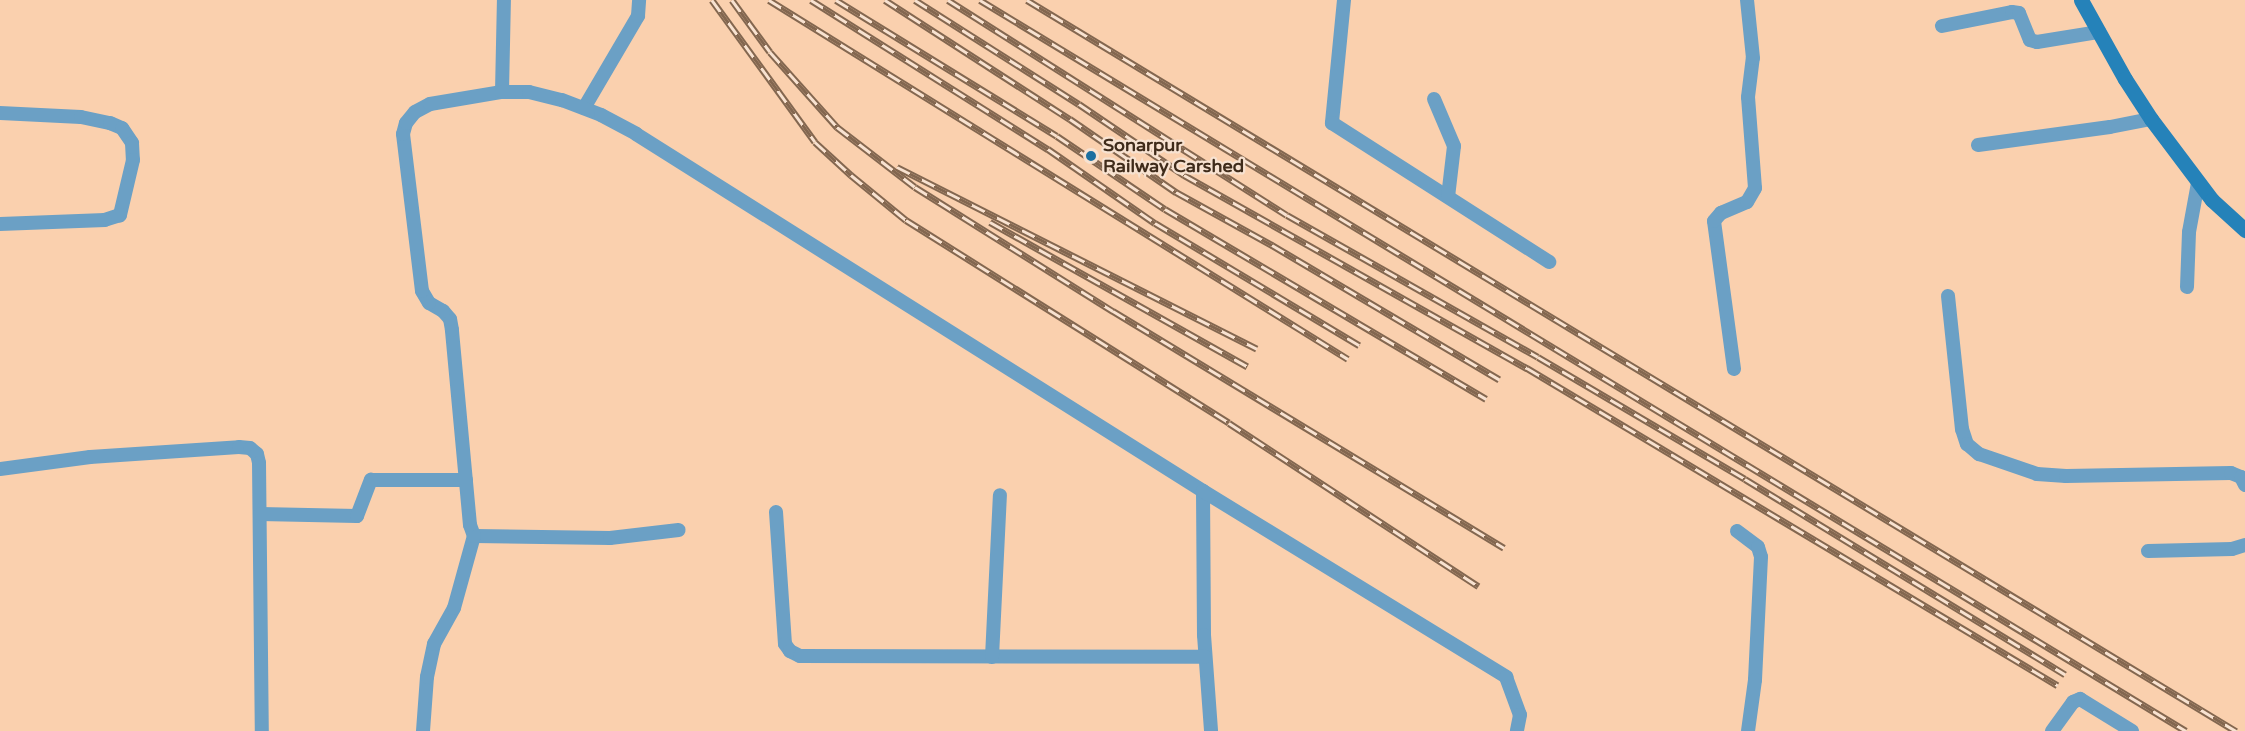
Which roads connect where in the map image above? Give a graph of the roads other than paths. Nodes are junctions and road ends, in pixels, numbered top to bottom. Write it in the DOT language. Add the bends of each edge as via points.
graph roads {
  1 [pos="504,0"];
  2 [pos="639,0"];
  3 [pos="1344,0"];
  4 [pos="1747,0"];
  5 [pos="2081,0"];
  6 [pos="1942,26"];
  7 [pos="2099,32"];
  8 [pos="502,92"];
  9 [pos="1434,99"];
  10 [pos="584,108"];
  11 [pos="0,113"];
  12 [pos="2151,119"];
  13 [pos="1978,144"];
  14 [pos="2198,183"];
  15 [pos="1448,197"];
  16 [pos="0,224"];
  17 [pos="2245,230"];
  18 [pos="1549,262"];
  19 [pos="2187,287"];
  20 [pos="1948,296"];
  21 [pos="1734,369"];
  22 [pos="0,469"];
  23 [pos="466,480"];
  24 [pos="2245,485"];
  25 [pos="1203,491"];
  26 [pos="1000,495"];
  27 [pos="776,512"];
  28 [pos="260,514"];
  29 [pos="679,530"];
  30 [pos="1737,531"];
  31 [pos="474,536"];
  32 [pos="2245,545"];
  33 [pos="2148,551"];
  34 [pos="992,657"];
  35 [pos="1205,657"];
  36 [pos="262,731"];
  37 [pos="423,731"];
  38 [pos="1211,731"];
  39 [pos="1517,731"];
  40 [pos="1748,731"];
  41 [pos="2052,731"];
  42 [pos="2132,731"];
  1 -- 8 [label="street"];
  2 -- 10 [label="street" via="638,16"];
  3 -- 15 [label="street" via="1332,123"];
  4 -- 21 [label="street" via="1753,58 1748,97 1755,188 1747,202 1721,213 1714,221"];
  5 -- 7 [label="street"];
  6 -- 7 [label="street" via="2012,12 2019,13 2030,40 2037,42"];
  7 -- 12 [label="street"];
  8 -- 10 [label="street" via="529,92"];
  8 -- 23 [label="street" via="430,104 415,111 403,134 422,291 429,303 450,320 452,330"];
  9 -- 15 [label="street" via="1454,146"];
  10 -- 25 [label="street" via="650,142"];
  11 -- 16 [label="street" via="81,117 110,123 122,128 132,143 133,160 120,215 105,220"];
  12 -- 13 [label="street" via="2110,128"];
  12 -- 14 [label="street"];
  14 -- 17 [label="street"];
  14 -- 19 [label="street" via="2189,232"];
  15 -- 18 [label="street"];
  20 -- 24 [label="street" via="1962,429 1967,444 1979,454 2037,474 2231,473 2241,477"];
  22 -- 28 [label="street" via="90,457 250,448 259,463"];
  23 -- 28 [label="street" via="371,480 357,516"];
  23 -- 31 [label="street"];
  25 -- 35 [label="street"];
  25 -- 39 [label="street" via="1506,677 1520,715"];
  26 -- 34 [label="street"];
  27 -- 34 [label="street" via="785,644 790,651 800,656"];
  28 -- 36 [label="street"];
  29 -- 31 [label="street" via="610,538"];
  30 -- 40 [label="street" via="1758,547 1761,557 1755,680"];
  31 -- 37 [label="street" via="454,608 435,644"];
  32 -- 33 [label="street" via="2232,549"];
  34 -- 35 [label="street"];
  35 -- 38 [label="street"];
  41 -- 42 [label="street" via="2073,702 2080,699"];
}
